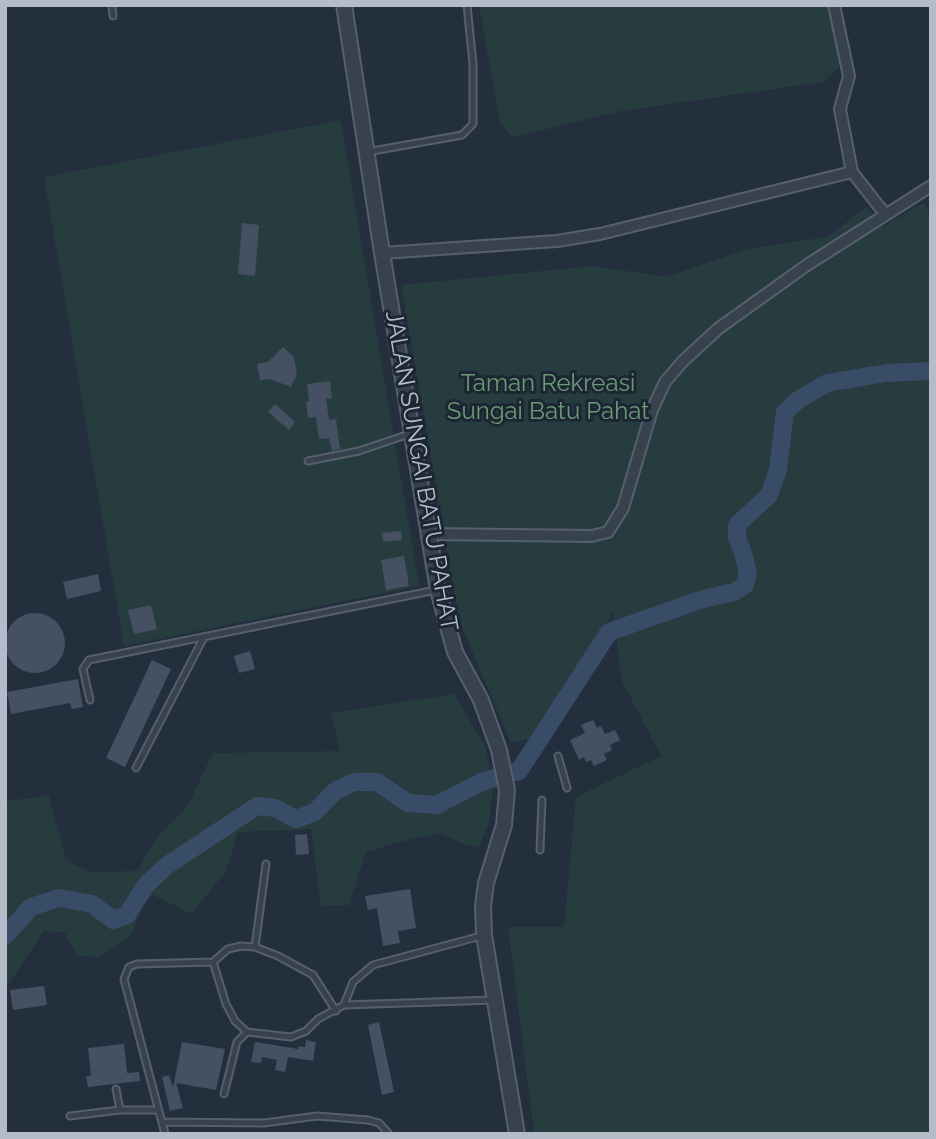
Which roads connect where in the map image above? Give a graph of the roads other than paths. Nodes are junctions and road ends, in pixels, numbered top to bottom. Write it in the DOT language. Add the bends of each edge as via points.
graph roads {
  1 [pos="112,5"];
  2 [pos="344,5"];
  3 [pos="467,5"];
  4 [pos="834,5"];
  5 [pos="113,16"];
  6 [pos="367,152"];
  7 [pos="852,172"];
  8 [pos="931,186"];
  9 [pos="885,215"];
  10 [pos="382,253"];
  11 [pos="412,433"];
  12 [pos="308,461"];
  13 [pos="429,534"];
  14 [pos="438,590"];
  15 [pos="204,637"];
  16 [pos="90,700"];
  17 [pos="558,756"];
  18 [pos="136,768"];
  19 [pos="567,788"];
  20 [pos="542,800"];
  21 [pos="540,850"];
  22 [pos="266,864"];
  23 [pos="484,935"];
  24 [pos="255,947"];
  25 [pos="213,962"];
  26 [pos="496,1000"];
  27 [pos="344,1005"];
  28 [pos="336,1011"];
  29 [pos="247,1032"];
  30 [pos="116,1089"];
  31 [pos="224,1094"];
  32 [pos="120,1110"];
  33 [pos="158,1110"];
  34 [pos="71,1116"];
  35 [pos="162,1122"];
  36 [pos="165,1134"];
  37 [pos="389,1134"];
  38 [pos="517,1134"];
  1 -- 5 [label="lane"];
  2 -- 6 [label="street, JALAN SUNGAI BATU PAHAT"];
  3 -- 6 [label="lane" via="473,124 462,135"];
  4 -- 7 [label="street" via="849,76 840,109"];
  6 -- 10 [label="street, JALAN SUNGAI BATU PAHAT"];
  7 -- 9 [label="street"];
  7 -- 10 [label="street" via="600,234"];
  8 -- 9 [label="street"];
  9 -- 13 [label="street" via="719,328 671,374 652,410 623,508 608,532 592,537"];
  10 -- 11 [label="street, JALAN SUNGAI BATU PAHAT"];
  11 -- 12 [label="lane" via="359,451"];
  11 -- 13 [label="street, JALAN SUNGAI BATU PAHAT"];
  13 -- 14 [label="street, JALAN SUNGAI BATU PAHAT"];
  14 -- 15 [label="lane"];
  14 -- 23 [label="street, JALAN SUNGAI BATU PAHAT" via="455,652 481,700 499,750 507,790 504,825 486,883"];
  15 -- 16 [label="lane" via="89,660 83,669"];
  15 -- 18 [label="lane"];
  17 -- 19 [label="lane"];
  20 -- 21 [label="lane"];
  22 -- 24 [label="lane"];
  23 -- 26 [label="street, JALAN SUNGAI BATU PAHAT"];
  23 -- 27 [label="lane" via="373,965 353,982"];
  24 -- 25 [label="lane" via="228,948"];
  24 -- 28 [label="lane" via="313,975"];
  25 -- 29 [label="lane" via="226,1004"];
  25 -- 33 [label="lane" via="137,964 129,967 124,979"];
  26 -- 27 [label="lane"];
  26 -- 38 [label="street, JALAN SUNGAI BATU PAHAT"];
  27 -- 28 [label="lane"];
  28 -- 29 [label="lane" via="291,1037"];
  29 -- 31 [label="lane" via="237,1042"];
  30 -- 32 [label="lane"];
  32 -- 33 [label="lane"];
  32 -- 34 [label="lane"];
  33 -- 35 [label="lane"];
  35 -- 36 [label="lane"];
  35 -- 37 [label="lane" via="264,1123 317,1116 379,1123"];
}
